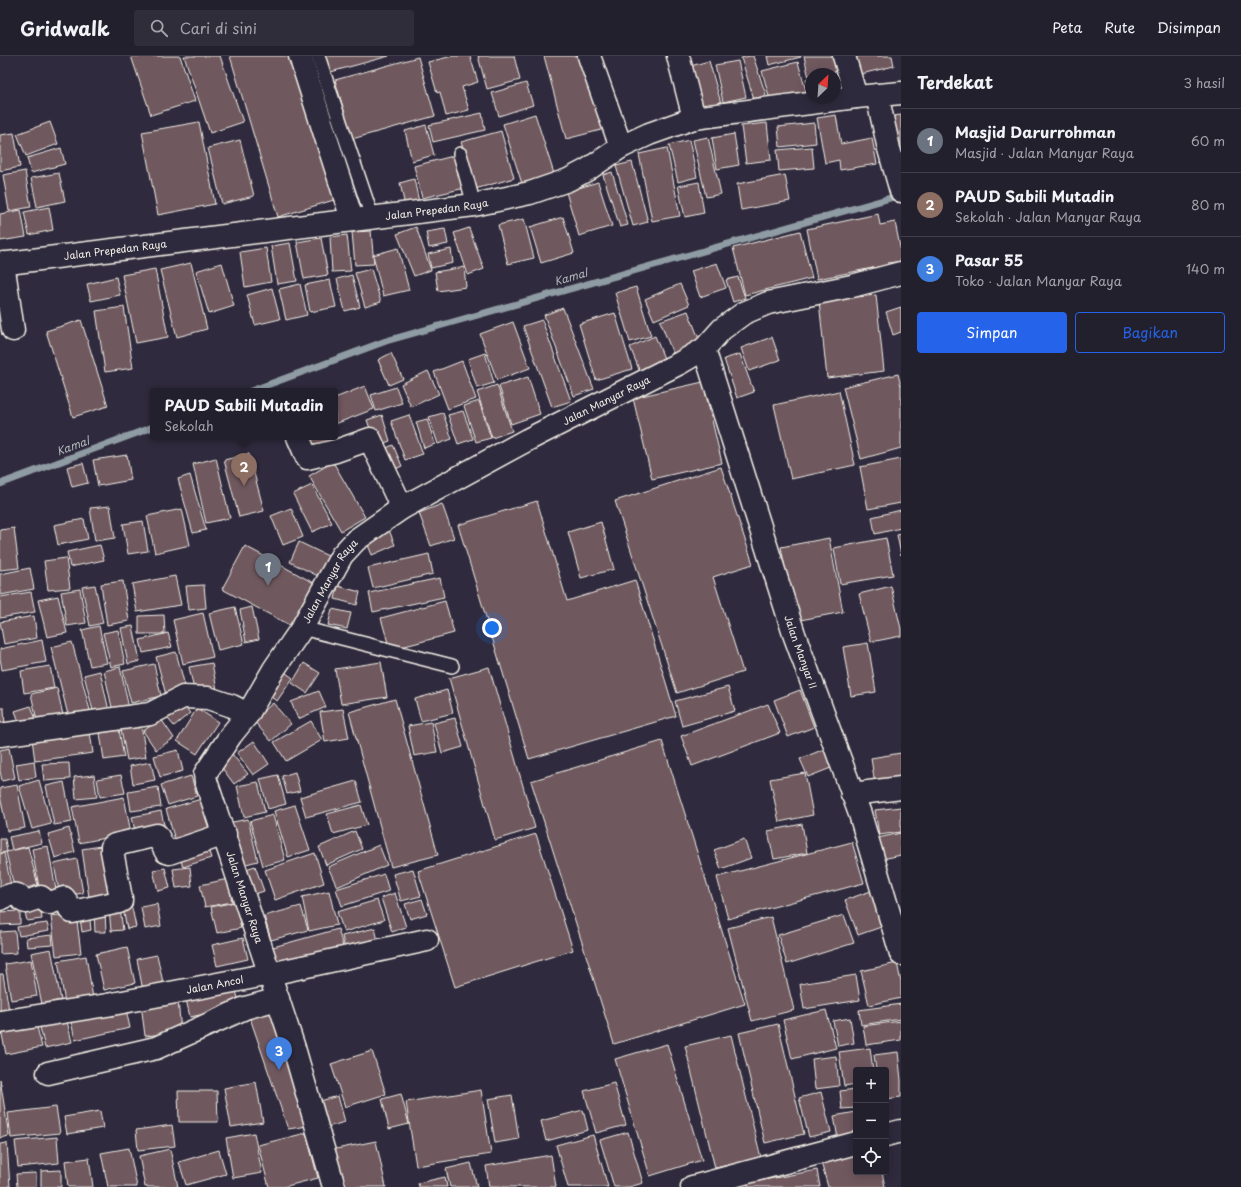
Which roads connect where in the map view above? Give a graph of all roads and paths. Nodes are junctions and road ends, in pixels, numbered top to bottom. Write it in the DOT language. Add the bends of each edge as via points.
graph roads {
  1 [pos="300,56"];
  2 [pos="318,56"];
  3 [pos="589,56"];
  4 [pos="678,56"];
  5 [pos="844,56"];
  6 [pos="901,93"];
  7 [pos="877,95"];
  8 [pos="856,97"];
  9 [pos="694,118"];
  10 [pos="621,147"];
  11 [pos="460,154"];
  12 [pos="901,191"];
  13 [pos="474,205"];
  14 [pos="362,218"];
  15 [pos="2,264"];
  16 [pos="901,273"];
  17 [pos="13,330"];
  18 [pos="704,349"];
  19 [pos="299,440"];
  20 [pos="402,508"];
  21 [pos="302,628"];
  22 [pos="452,666"];
  23 [pos="248,714"];
  24 [pos="0,735"];
  25 [pos="901,788"];
  26 [pos="852,794"];
  27 [pos="225,834"];
  28 [pos="0,899"];
  29 [pos="427,940"];
  30 [pos="901,954"];
  31 [pos="270,974"];
  32 [pos="278,1000"];
  33 [pos="0,1022"];
  34 [pos="48,1073"];
  35 [pos="901,1132"];
  36 [pos="889,1135"];
  37 [pos="853,1144"];
  38 [pos="739,1181"];
  39 [pos="334,1187"];
  40 [pos="692,1187"];
  1 -- 14 [label="street"];
  2 -- 14 [label="lane"];
  3 -- 10 [label="street"];
  4 -- 9 [label="street"];
  5 -- 8 [label="street"];
  6 -- 7 [label="street, Jalan Prepedan Raya"];
  7 -- 8 [label="street, Jalan Prepedan Raya"];
  7 -- 12 [label="street"];
  8 -- 9 [label="street, Jalan Prepedan Raya"];
  9 -- 10 [label="street, Jalan Prepedan Raya"];
  10 -- 13 [label="street, Jalan Prepedan Raya" via="568,180 530,193"];
  11 -- 13 [label="lane"];
  13 -- 14 [label="street, Jalan Prepedan Raya"];
  14 -- 15 [label="street, Jalan Prepedan Raya"];
  15 -- 17 [label="street"];
  16 -- 18 [label="street, Jalan Manyar Raya" via="768,303 744,312 722,329"];
  18 -- 20 [label="street, Jalan Manyar Raya"];
  18 -- 26 [label="street, Jalan Manyar II" via="794,634"];
  19 -- 20 [label="street" via="307,458 336,451 370,438"];
  20 -- 21 [label="street, Jalan Manyar Raya" via="356,540 342,555"];
  21 -- 22 [label="lane"];
  21 -- 23 [label="street, Jalan Manyar Raya"];
  23 -- 24 [label="street" via="208,698 183,697 150,714"];
  23 -- 27 [label="street, Jalan Manyar Raya" via="205,774"];
  25 -- 26 [label="street"];
  26 -- 30 [label="street, Jalan Manyar II"];
  27 -- 28 [label="street" via="169,853 156,835 115,845 112,851 121,898 119,902 72,912 64,898 50,903 41,897 24,902 13,894"];
  27 -- 31 [label="street, Jalan Manyar Raya"];
  29 -- 31 [label="street, Jalan Ancol"];
  31 -- 32 [label="street, Jalan Manyar Raya"];
  31 -- 33 [label="street, Jalan Ancol"];
  32 -- 34 [label="street" via="245,1008 156,1048"];
  32 -- 39 [label="street, Jalan Manyar Raya"];
  35 -- 36 [label="street"];
  37 -- 38 [label="street"];
  38 -- 40 [label="street"];
}
